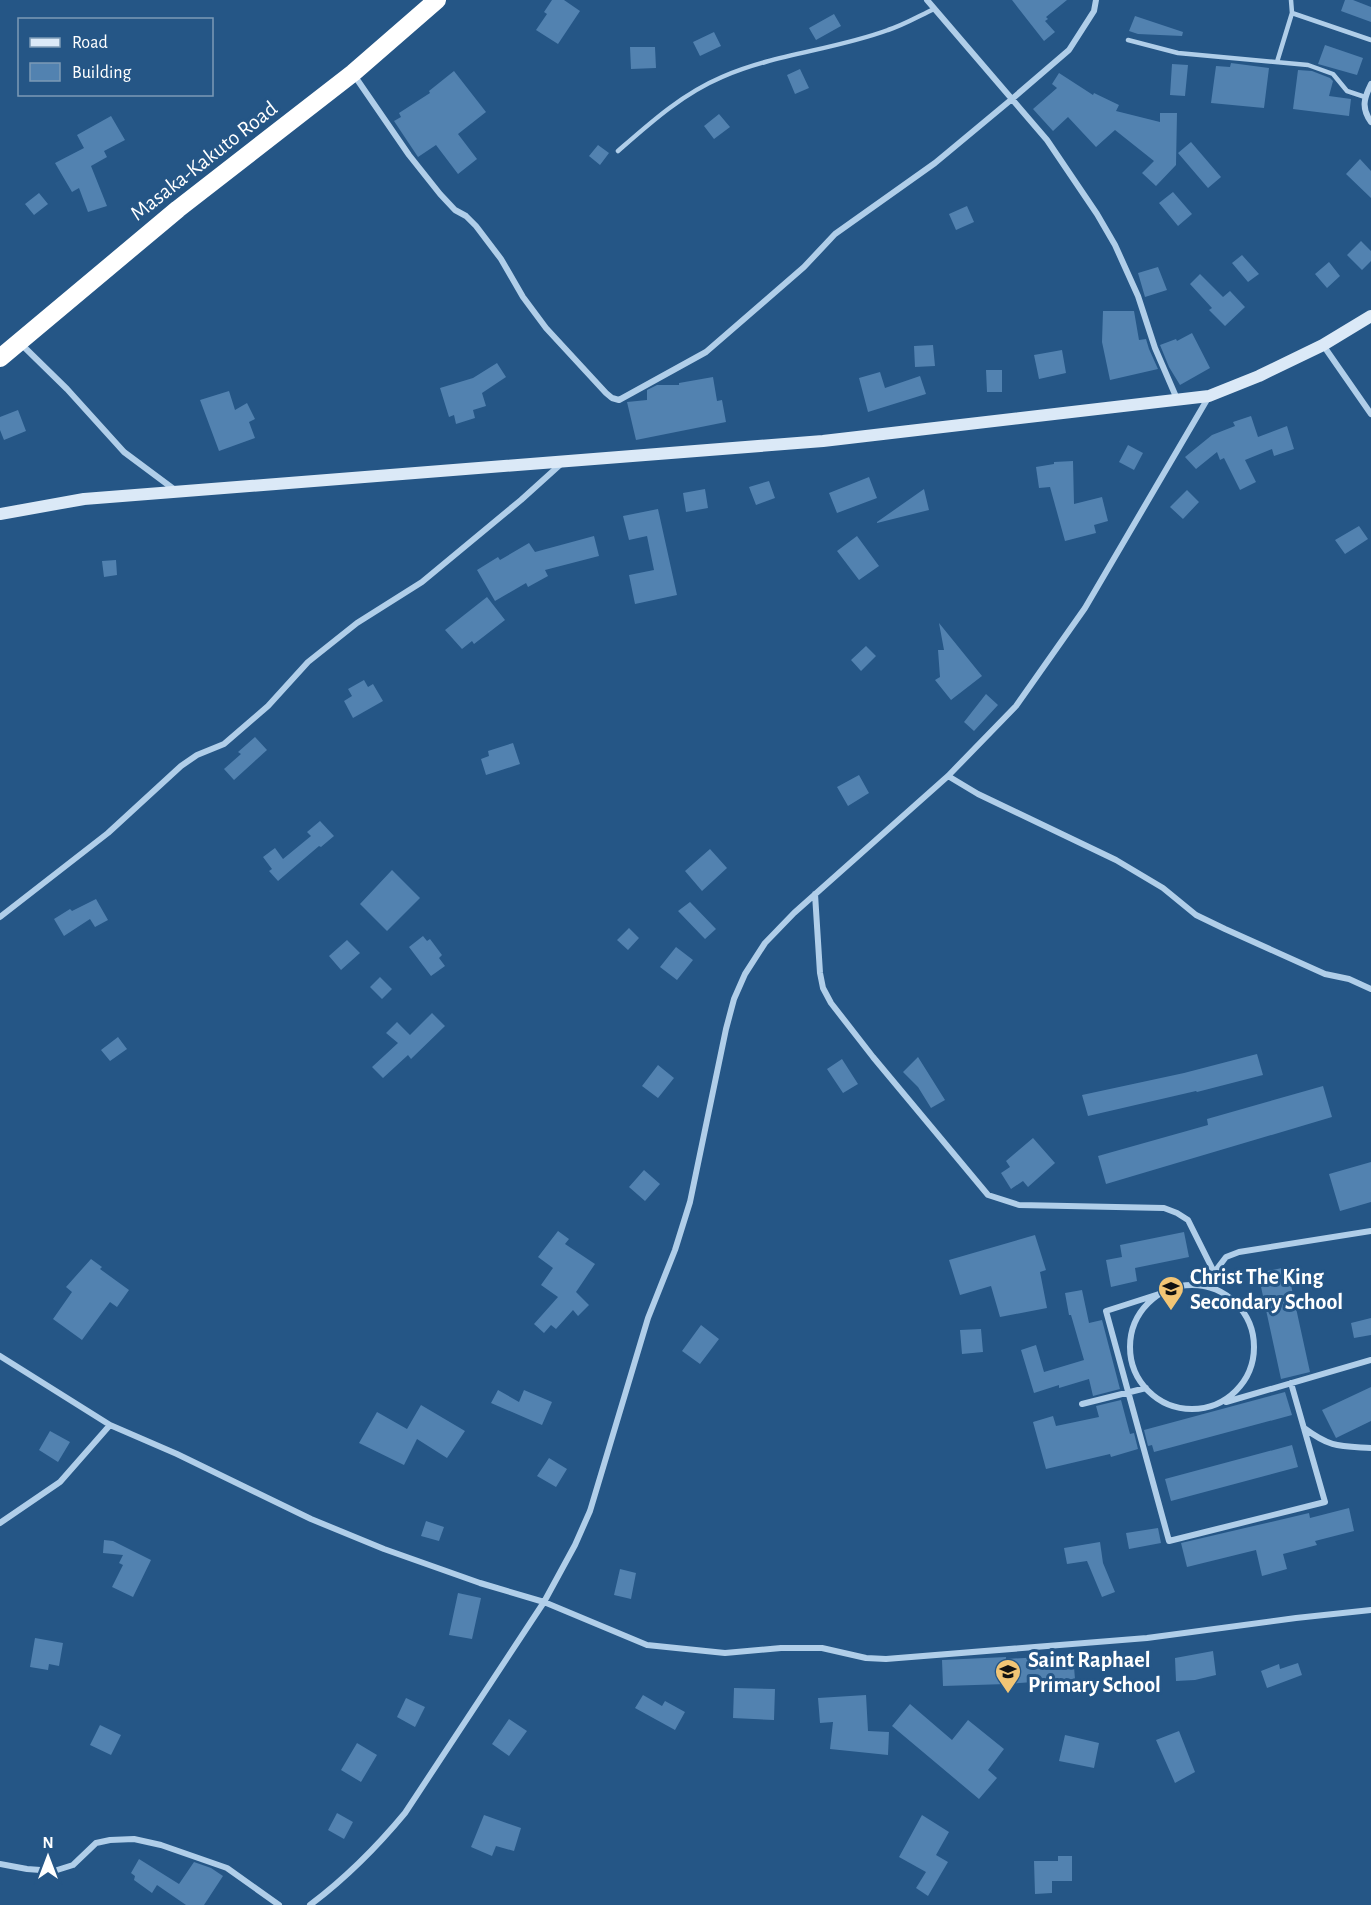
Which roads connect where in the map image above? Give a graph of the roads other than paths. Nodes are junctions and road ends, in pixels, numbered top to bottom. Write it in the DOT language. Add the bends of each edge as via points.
graph roads {
  1 [pos="437,0"];
  2 [pos="927,0"];
  3 [pos="1095,0"];
  4 [pos="1291,0"];
  5 [pos="934,9"];
  6 [pos="1292,14"];
  7 [pos="1128,40"];
  8 [pos="1371,40"];
  9 [pos="1277,62"];
  10 [pos="353,73"];
  11 [pos="1371,84"];
  12 [pos="1365,97"];
  13 [pos="1012,99"];
  14 [pos="1371,122"];
  15 [pos="618,151"];
  16 [pos="1371,316"];
  17 [pos="20,342"];
  18 [pos="1323,345"];
  19 [pos="0,358"];
  20 [pos="1209,396"];
  21 [pos="1177,400"];
  22 [pos="1371,414"];
  23 [pos="565,460"];
  24 [pos="179,493"];
  25 [pos="0,514"];
  26 [pos="948,776"];
  27 [pos="815,894"];
  28 [pos="0,917"];
  29 [pos="1371,989"];
  30 [pos="1371,1231"];
  31 [pos="1214,1272"];
  32 [pos="1204,1286"];
  33 [pos="1159,1294"];
  34 [pos="0,1356"];
  35 [pos="1371,1360"];
  36 [pos="1291,1383"];
  37 [pos="1146,1388"];
  38 [pos="1128,1393"];
  39 [pos="1082,1404"];
  40 [pos="1216,1404"];
  41 [pos="110,1425"];
  42 [pos="1304,1427"];
  43 [pos="1371,1448"];
  44 [pos="0,1523"];
  45 [pos="544,1602"];
  46 [pos="1371,1610"];
  47 [pos="0,1864"];
  48 [pos="320,1898"];
  49 [pos="279,1905"];
  50 [pos="310,1905"];
  51 [pos="325,1905"];
  1 -- 10 [label="highway, Masaka-Kakuto Road"];
  2 -- 5 [label="street"];
  3 -- 13 [label="street" via="1094,11 1068,51"];
  4 -- 6 [label="lane"];
  5 -- 13 [label="street"];
  5 -- 15 [label="lane" via="890,30 722,77 654,119"];
  6 -- 8 [label="lane"];
  6 -- 9 [label="lane"];
  7 -- 9 [label="lane" via="1178,52"];
  9 -- 12 [label="lane" via="1308,65 1333,74 1347,91"];
  10 -- 13 [label="street" via="440,194 483,234 546,328 606,393 619,400 706,352 804,267 835,234 935,163"];
  10 -- 17 [label="highway, Masaka-Kakuto Road" via="178,209"];
  11 -- 12 [label="street"];
  12 -- 14 [label="street" via="1365,111"];
  13 -- 21 [label="street" via="1077,182 1115,245"];
  16 -- 18 [label="street"];
  17 -- 19 [label="highway, Masaka-Kakuto Road"];
  17 -- 24 [label="street" via="124,452"];
  18 -- 20 [label="street"];
  18 -- 22 [label="street"];
  20 -- 21 [label="street"];
  20 -- 26 [label="street" via="1084,608 1016,706"];
  21 -- 23 [label="street" via="823,441"];
  23 -- 24 [label="street"];
  23 -- 28 [label="street" via="422,582 357,623 308,663 268,706 224,744 181,766 108,833"];
  24 -- 25 [label="street" via="84,499"];
  26 -- 27 [label="street"];
  26 -- 29 [label="street" via="1116,860 1163,888 1196,915 1325,974"];
  27 -- 31 [label="street" via="820,973 831,1004 988,1195 1019,1205 1164,1208 1188,1220"];
  27 -- 45 [label="street" via="765,943 734,999 681,1231 648,1318 590,1511"];
  30 -- 31 [label="street" via="1239,1252 1226,1257"];
  31 -- 32 [label="street"];
  32 -- 33 [label="street" via="1175,1287"];
  32 -- 40 [label="street" via="1225,1294 1238,1305 1253,1335 1251,1368 1243,1383"];
  33 -- 37 [label="street" via="1146,1304 1130,1334 1132,1368"];
  33 -- 38 [label="street" via="1106,1311"];
  34 -- 41 [label="street"];
  35 -- 36 [label="street"];
  36 -- 40 [label="street"];
  36 -- 42 [label="street"];
  37 -- 38 [label="street"];
  37 -- 40 [label="street" via="1166,1404 1183,1409"];
  38 -- 39 [label="street"];
  38 -- 42 [label="street" via="1169,1540 1325,1502"];
  41 -- 44 [label="street" via="60,1482"];
  41 -- 45 [label="street" via="374,1545"];
  42 -- 43 [label="street" via="1332,1445"];
  45 -- 46 [label="street" via="648,1645 725,1653 814,1648 886,1659 1166,1636"];
  45 -- 48 [label="street" via="405,1813 357,1866"];
  47 -- 49 [label="street" via="54,1870 73,1865 96,1843 134,1839 227,1868"];
  48 -- 50 [label="street"];
  48 -- 51 [label="street"];
}
